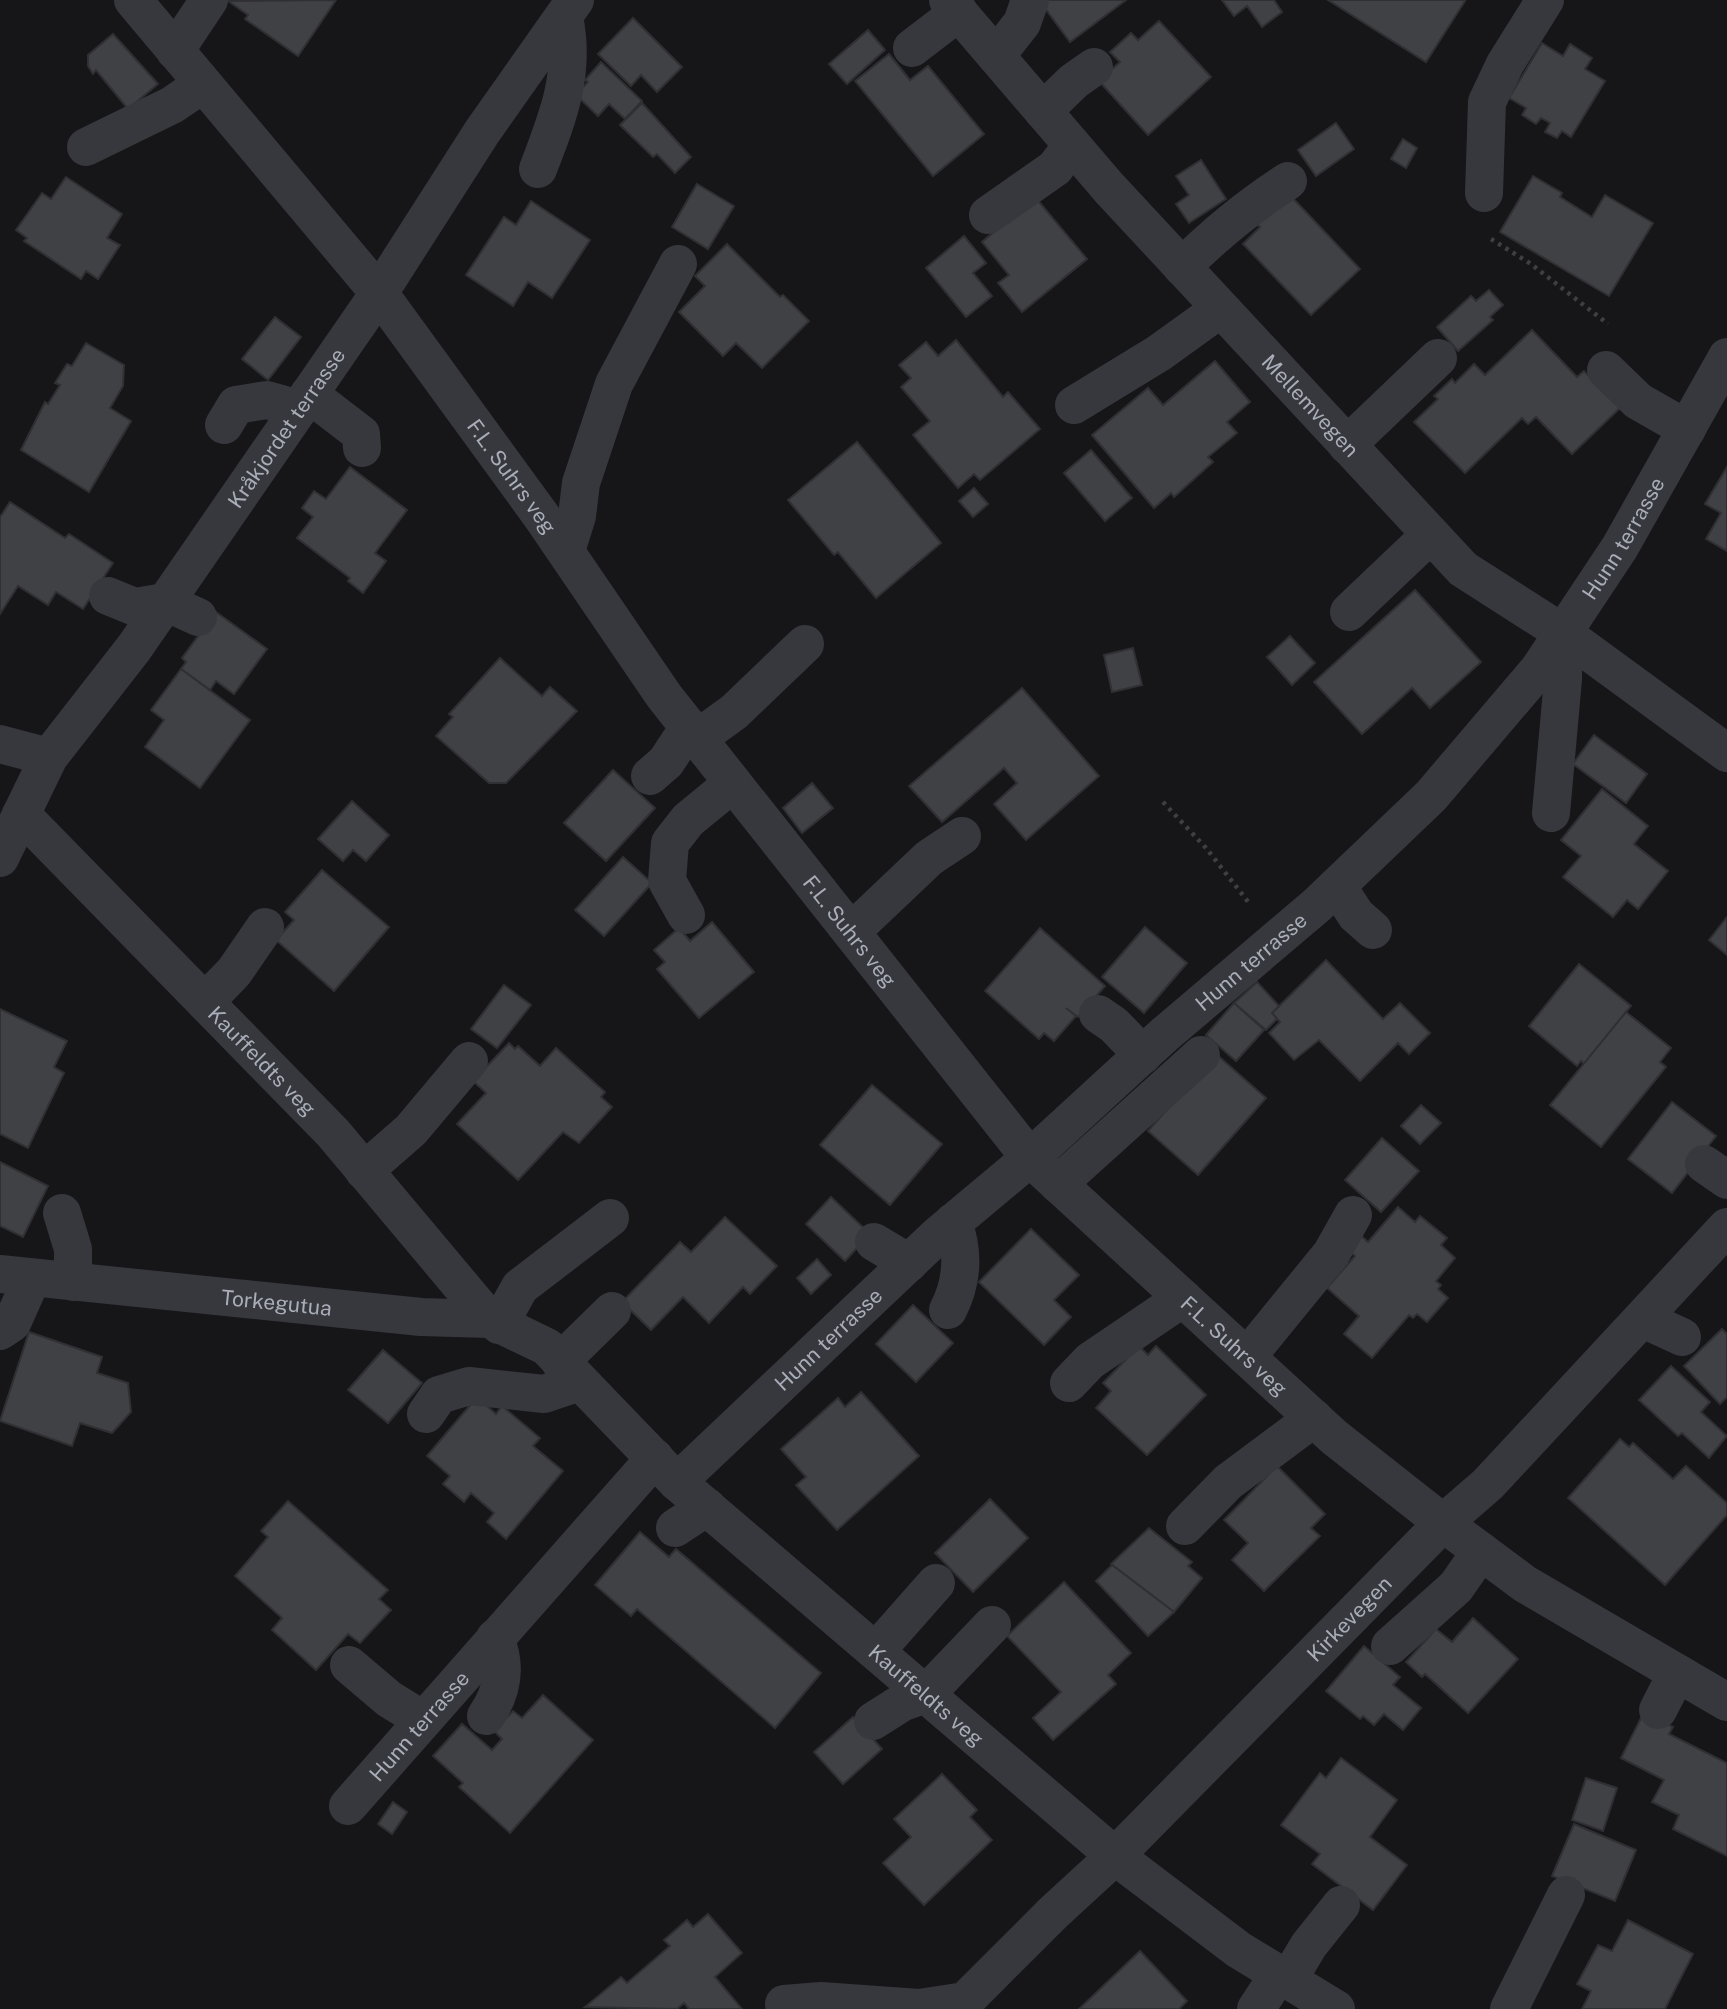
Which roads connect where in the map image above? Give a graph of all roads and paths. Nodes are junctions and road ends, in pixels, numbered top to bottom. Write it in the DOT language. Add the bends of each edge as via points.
graph roads {
  1 [pos="133,0"];
  2 [pos="209,0"];
  3 [pos="1030,0"];
  4 [pos="1545,0"];
  5 [pos="954,6"];
  6 [pos="569,8"];
  7 [pos="912,48"];
  8 [pos="175,51"];
  9 [pos="996,55"];
  10 [pos="1094,67"];
  11 [pos="203,84"];
  12 [pos="1043,111"];
  13 [pos="1072,145"];
  14 [pos="86,147"];
  15 [pos="538,169"];
  16 [pos="1288,181"];
  17 [pos="1484,193"];
  18 [pos="988,215"];
  19 [pos="678,264"];
  20 [pos="1182,267"];
  21 [pos="379,293"];
  22 [pos="1220,309"];
  23 [pos="1610,326"];
  24 [pos="1438,358"];
  25 [pos="1724,369"];
  26 [pos="1606,370"];
  27 [pos="304,401"];
  28 [pos="1074,405"];
  29 [pos="223,425"];
  30 [pos="1687,429"];
  31 [pos="1347,445"];
  32 [pos="362,448"];
  33 [pos="1430,535"];
  34 [pos="566,551"];
  35 [pos="108,596"];
  36 [pos="182,609"];
  37 [pos="1349,611"];
  38 [pos="1563,633"];
  39 [pos="805,644"];
  40 [pos="693,733"];
  41 [pos="0,744"];
  42 [pos="1727,753"];
  43 [pos="49,757"];
  44 [pos="650,776"];
  45 [pos="733,783"];
  46 [pos="1163,802"];
  47 [pos="1551,813"];
  48 [pos="22,814"];
  49 [pos="962,836"];
  50 [pos="0,858"];
  51 [pos="1337,886"];
  52 [pos="686,915"];
  53 [pos="265,927"];
  54 [pos="1373,930"];
  55 [pos="851,932"];
  56 [pos="1284,934"];
  57 [pos="205,1002"];
  58 [pos="1098,1014"];
  59 [pos="1143,1055"];
  60 [pos="1200,1055"];
  61 [pos="469,1061"];
  62 [pos="1030,1158"];
  63 [pos="364,1171"];
  64 [pos="1058,1184"];
  65 [pos="62,1213"];
  66 [pos="1353,1215"];
  67 [pos="610,1219"];
  68 [pos="953,1222"];
  69 [pos="1727,1227"];
  70 [pos="874,1242"];
  71 [pos="909,1262"];
  72 [pos="16,1276"];
  73 [pos="73,1282"];
  74 [pos="1183,1298"];
  75 [pos="948,1310"];
  76 [pos="612,1311"];
  77 [pos="1643,1319"];
  78 [pos="494,1322"];
  79 [pos="0,1331"];
  80 [pos="1682,1337"];
  81 [pos="1247,1357"];
  82 [pos="562,1364"];
  83 [pos="1069,1383"];
  84 [pos="426,1415"];
  85 [pos="1314,1418"];
  86 [pos="666,1470"];
  87 [pos="707,1507"];
  88 [pos="1443,1523"];
  89 [pos="1185,1526"];
  90 [pos="675,1528"];
  91 [pos="1481,1551"];
  92 [pos="936,1583"];
  93 [pos="992,1625"];
  94 [pos="495,1638"];
  95 [pos="1390,1646"];
  96 [pos="876,1651"];
  97 [pos="349,1665"];
  98 [pos="1677,1673"];
  99 [pos="926,1694"];
  100 [pos="1727,1702"];
  101 [pos="1658,1710"];
  102 [pos="485,1716"];
  103 [pos="423,1720"];
  104 [pos="873,1721"];
  105 [pos="348,1805"];
  106 [pos="1115,1857"];
  107 [pos="1566,1895"];
  108 [pos="1341,1905"];
  109 [pos="1283,1977"];
  110 [pos="784,2004"];
  111 [pos="958,2004"];
  112 [pos="1256,2009"];
  113 [pos="1336,2009"];
  114 [pos="1509,2009"];
  1 -- 8 [label="street, F.L. Suhrs veg"];
  2 -- 8 [label="street"];
  3 -- 9 [label="street" via="1022,23"];
  4 -- 17 [label="street" via="1487,102"];
  5 -- 7 [label="street"];
  5 -- 9 [label="street, Mellemvegen"];
  6 -- 15 [label="street" via="566,88"];
  6 -- 21 [label="street, Kråkjordet terrasse" via="482,131"];
  8 -- 11 [label="street, F.L. Suhrs veg"];
  9 -- 12 [label="street, Mellemvegen"];
  10 -- 12 [label="street"];
  11 -- 14 [label="street" via="173,105"];
  11 -- 21 [label="street, F.L. Suhrs veg"];
  12 -- 13 [label="street, Mellemvegen"];
  13 -- 18 [label="street" via="1055,168"];
  13 -- 20 [label="street, Mellemvegen"];
  16 -- 20 [label="street" via="1244,210"];
  17 -- 23 [label="path" via="1482,218 1492,241 1531,264"];
  19 -- 34 [label="street" via="614,384 581,483"];
  20 -- 22 [label="street, Mellemvegen"];
  21 -- 27 [label="street, Kråkjordet terrasse"];
  21 -- 34 [label="street, F.L. Suhrs veg"];
  22 -- 28 [label="street" via="1149,360"];
  22 -- 31 [label="street, Mellemvegen"];
  24 -- 31 [label="street"];
  25 -- 30 [label="street, Hunn terrasse"];
  26 -- 30 [label="street" via="1638,401"];
  27 -- 29 [label="street" via="236,405"];
  27 -- 32 [label="street" via="361,434"];
  27 -- 36 [label="street, Kråkjordet terrasse"];
  30 -- 38 [label="street, Hunn terrasse" via="1620,547"];
  31 -- 33 [label="street, Mellemvegen"];
  33 -- 37 [label="street"];
  33 -- 38 [label="street, Mellemvegen" via="1463,569"];
  34 -- 40 [label="street, F.L. Suhrs veg"];
  35 -- 36 [label="street" via="135,607"];
  36 -- 43 [label="street, Kråkjordet terrasse"];
  38 -- 42 [label="street, Mellemvegen"];
  38 -- 47 [label="street"];
  38 -- 51 [label="street, Hunn terrasse" via="1431,796"];
  39 -- 40 [label="street" via="734,712"];
  40 -- 44 [label="street"];
  40 -- 45 [label="street, F.L. Suhrs veg"];
  41 -- 43 [label="street"];
  43 -- 48 [label="street, Kråkjordet terrasse"];
  45 -- 52 [label="street" via="688,820 670,843 667,881"];
  45 -- 55 [label="street, F.L. Suhrs veg"];
  46 -- 56 [label="path" via="1206,848 1241,897"];
  48 -- 50 [label="street, Kråkjordet terrasse"];
  48 -- 57 [label="street, Kauffeldts veg"];
  49 -- 55 [label="street" via="929,858"];
  51 -- 54 [label="street" via="1356,915"];
  51 -- 56 [label="street, Hunn terrasse"];
  53 -- 57 [label="street" via="234,972"];
  55 -- 62 [label="street, F.L. Suhrs veg"];
  56 -- 59 [label="street, Hunn terrasse"];
  57 -- 63 [label="street, Kauffeldts veg"];
  58 -- 59 [label="street"];
  59 -- 62 [label="street, Hunn terrasse"];
  60 -- 64 [label="street"];
  61 -- 63 [label="street" via="411,1130"];
  62 -- 64 [label="street, F.L. Suhrs veg"];
  62 -- 68 [label="street, Hunn terrasse"];
  63 -- 78 [label="street, Kauffeldts veg"];
  64 -- 74 [label="street, F.L. Suhrs veg"];
  65 -- 73 [label="street" via="73,1249"];
  66 -- 81 [label="street" via="1331,1254"];
  67 -- 78 [label="street" via="520,1287"];
  68 -- 71 [label="street, Hunn terrasse"];
  68 -- 75 [label="street" via="961,1263 957,1293"];
  69 -- 77 [label="street, Kirkevegen"];
  70 -- 71 [label="street"];
  71 -- 86 [label="street, Hunn terrasse"];
  72 -- 73 [label="street, Torkegutua"];
  72 -- 79 [label="street" via="12,1323"];
  73 -- 78 [label="street, Torkegutua"];
  74 -- 81 [label="street, F.L. Suhrs veg"];
  74 -- 83 [label="street" via="1090,1361"];
  76 -- 82 [label="street"];
  77 -- 80 [label="street"];
  77 -- 88 [label="street, Kirkevegen" via="1488,1484"];
  78 -- 82 [label="street, Torkegutua"];
  81 -- 85 [label="street, F.L. Suhrs veg"];
  82 -- 84 [label="street" via="544,1394 469,1386 439,1395"];
  82 -- 86 [label="street, Kauffeldts veg"];
  85 -- 88 [label="street, F.L. Suhrs veg"];
  85 -- 89 [label="street" via="1228,1482"];
  86 -- 87 [label="street, Kauffeldts veg"];
  86 -- 94 [label="street, Hunn terrasse"];
  87 -- 90 [label="street"];
  87 -- 96 [label="street, Kauffeldts veg"];
  88 -- 91 [label="street, F.L. Suhrs veg"];
  88 -- 106 [label="street, Kirkevegen"];
  91 -- 95 [label="street" via="1456,1587"];
  91 -- 98 [label="street, F.L. Suhrs veg" via="1525,1584"];
  92 -- 96 [label="street"];
  93 -- 99 [label="street"];
  94 -- 102 [label="street" via="504,1659 499,1698"];
  94 -- 103 [label="street, Hunn terrasse"];
  96 -- 99 [label="street, Kauffeldts veg"];
  97 -- 103 [label="street"];
  98 -- 100 [label="street, F.L. Suhrs veg"];
  98 -- 101 [label="street"];
  99 -- 104 [label="street"];
  99 -- 106 [label="street, Kauffeldts veg"];
  103 -- 105 [label="street, Hunn terrasse"];
  106 -- 109 [label="street, Kauffeldts veg" via="1239,1950"];
  106 -- 111 [label="street, Kirkevegen"];
  107 -- 114 [label="street"];
  108 -- 109 [label="street"];
  109 -- 112 [label="street"];
  109 -- 113 [label="street, Kauffeldts veg"];
  110 -- 111 [label="street" via="821,2001 919,2008"];
}
